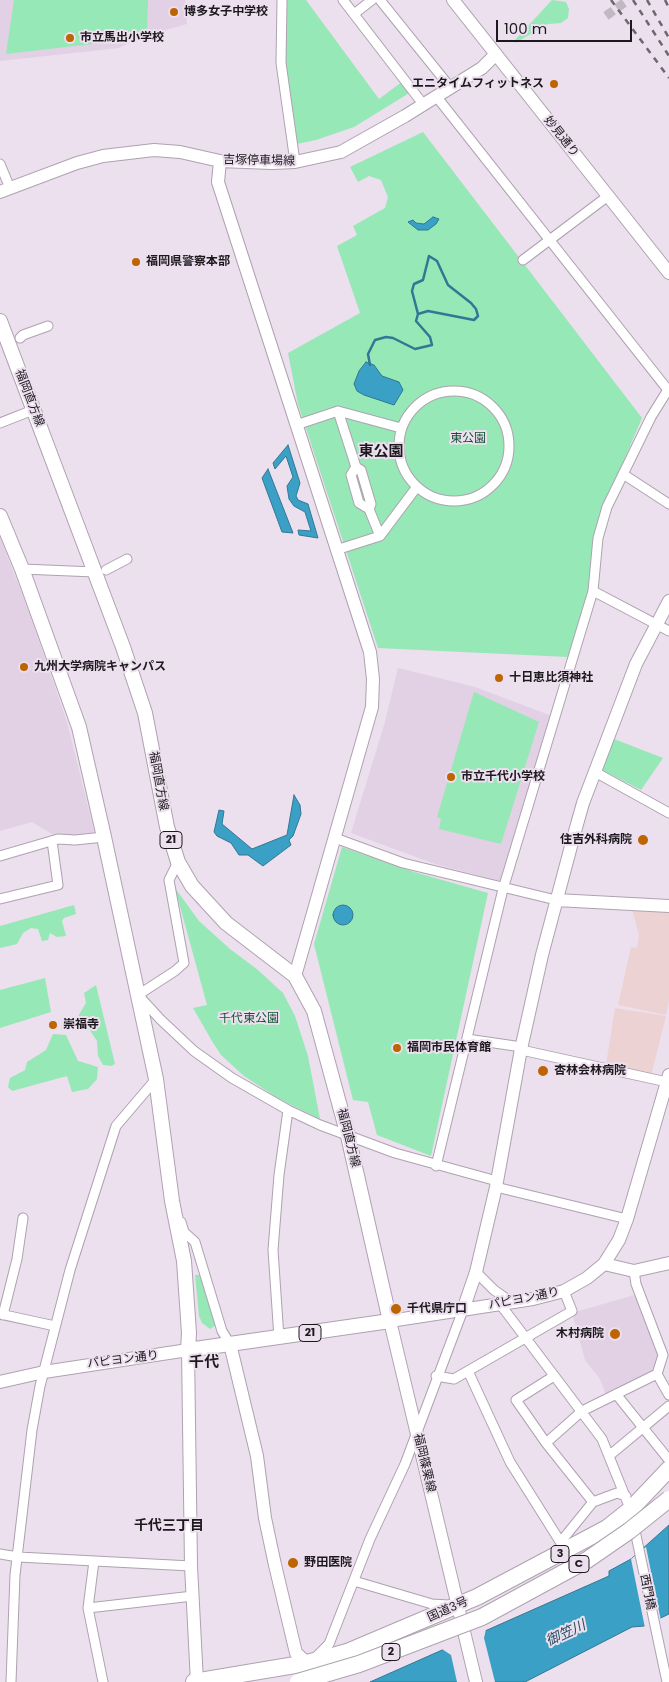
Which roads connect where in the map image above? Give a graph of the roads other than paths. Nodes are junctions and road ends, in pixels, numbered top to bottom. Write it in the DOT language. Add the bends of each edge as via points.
graph roads {
  1 [pos="282,0"];
  2 [pos="343,0"];
  3 [pos="372,0"];
  4 [pos="380,0"];
  5 [pos="453,0"];
  6 [pos="354,14"];
  7 [pos="496,54"];
  8 [pos="450,87"];
  9 [pos="436,96"];
  10 [pos="423,104"];
  11 [pos="220,161"];
  12 [pos="295,162"];
  13 [pos="0,164"];
  14 [pos="5,190"];
  15 [pos="608,196"];
  16 [pos="551,239"];
  17 [pos="523,260"];
  18 [pos="669,274"];
  19 [pos="0,321"];
  20 [pos="48,326"];
  21 [pos="20,338"];
  22 [pos="668,389"];
  23 [pos="34,410"];
  24 [pos="338,411"];
  25 [pos="0,423"];
  26 [pos="296,425"];
  27 [pos="401,428"];
  28 [pos="623,474"];
  29 [pos="416,488"];
  30 [pos="669,504"];
  31 [pos="0,516"];
  32 [pos="380,536"];
  33 [pos="336,550"];
  34 [pos="127,559"];
  35 [pos="22,569"];
  36 [pos="100,571"];
  37 [pos="593,590"];
  38 [pos="669,601"];
  39 [pos="657,625"];
  40 [pos="669,631"];
  41 [pos="595,772"];
  42 [pos="669,813"];
  43 [pos="104,836"];
  44 [pos="335,838"];
  45 [pos="52,841"];
  46 [pos="0,856"];
  47 [pos="178,862"];
  48 [pos="502,889"];
  49 [pos="0,899"];
  50 [pos="556,900"];
  51 [pos="669,906"];
  52 [pos="295,976"];
  53 [pos="138,995"];
  54 [pos="467,1039"];
  55 [pos="521,1049"];
  56 [pos="668,1078"];
  57 [pos="156,1079"];
  58 [pos="288,1110"];
  59 [pos="348,1136"];
  60 [pos="436,1166"];
  61 [pos="497,1184"];
  62 [pos="172,1201"];
  63 [pos="23,1218"];
  64 [pos="627,1219"];
  65 [pos="669,1263"];
  66 [pos="604,1264"];
  67 [pos="634,1271"];
  68 [pos="476,1272"];
  69 [pos="564,1291"];
  70 [pos="506,1303"];
  71 [pos="463,1310"];
  72 [pos="2,1314"];
  73 [pos="390,1321"];
  74 [pos="55,1326"];
  75 [pos="279,1338"];
  76 [pos="525,1339"];
  77 [pos="230,1344"];
  78 [pos="188,1350"];
  79 [pos="468,1371"];
  80 [pos="44,1372"];
  81 [pos="656,1374"];
  82 [pos="436,1376"];
  83 [pos="554,1376"];
  84 [pos="0,1382"];
  85 [pos="616,1394"];
  86 [pos="669,1395"];
  87 [pos="669,1406"];
  88 [pos="582,1412"];
  89 [pos="642,1429"];
  90 [pos="417,1431"];
  91 [pos="546,1443"];
  92 [pos="610,1455"];
  93 [pos="669,1460"];
  94 [pos="669,1469"];
  95 [pos="669,1492"];
  96 [pos="669,1501"];
  97 [pos="593,1502"];
  98 [pos="628,1503"];
  99 [pos="650,1521"];
  100 [pos="635,1533"];
  101 [pos="563,1547"];
  102 [pos="0,1554"];
  103 [pos="18,1558"];
  104 [pos="94,1561"];
  105 [pos="191,1566"];
  106 [pos="354,1581"];
  107 [pos="193,1596"];
  108 [pos="457,1606"];
  109 [pos="88,1608"];
  110 [pos="482,1617"];
  111 [pos="461,1624"];
  112 [pos="307,1663"];
  113 [pos="12,1682"];
  114 [pos="103,1682"];
  115 [pos="197,1682"];
  116 [pos="306,1682"];
  117 [pos="476,1682"];
  118 [pos="666,1682"];
  1 -- 12 [label="street" via="281,64"];
  2 -- 6 [label="street"];
  3 -- 6 [label="street"];
  4 -- 8 [label="street"];
  5 -- 7 [label="street, 妙見通り"];
  6 -- 10 [label="street"];
  7 -- 8 [label="street, 吉塚停車場線" via="482,68"];
  7 -- 15 [label="street, 妙見通り"];
  8 -- 9 [label="street, 吉塚停車場線"];
  9 -- 10 [label="street, 吉塚停車場線"];
  9 -- 16 [label="street"];
  10 -- 12 [label="street, 吉塚停車場線" via="341,152"];
  11 -- 12 [label="street, 吉塚停車場線"];
  11 -- 14 [label="street, 吉塚停車場線" via="154,150 103,156"];
  11 -- 26 [label="street" via="218,182"];
  13 -- 14 [label="street"];
  15 -- 16 [label="street"];
  15 -- 18 [label="street, 妙見通り"];
  16 -- 17 [label="street"];
  16 -- 22 [label="street"];
  19 -- 23 [label="main road, 福岡直方線 / 21"];
  20 -- 21 [label="street"];
  22 -- 28 [label="street"];
  23 -- 25 [label="street"];
  23 -- 36 [label="main road, 福岡直方線 / 21"];
  24 -- 26 [label="street"];
  24 -- 27 [label="street"];
  24 -- 32 [label="street" via="356,467 361,470 371,504 369,509"];
  26 -- 33 [label="street"];
  27 -- 29 [label="street" via="399,453"];
  27 -- 29 [label="street" via="418,403 435,393 463,390 481,397 496,409 506,426 509,454 503,472 486,490 459,501 440,499"];
  28 -- 30 [label="street"];
  28 -- 37 [label="street" via="607,507 598,538"];
  29 -- 32 [label="street"];
  31 -- 35 [label="main road"];
  32 -- 33 [label="street"];
  33 -- 44 [label="street" via="370,652 373,679 372,707"];
  34 -- 36 [label="street"];
  35 -- 36 [label="street"];
  35 -- 43 [label="main road" via="79,727"];
  36 -- 47 [label="main road, 福岡直方線 / 21" via="145,713 166,827"];
  37 -- 39 [label="street"];
  37 -- 48 [label="street"];
  38 -- 39 [label="street"];
  39 -- 40 [label="street"];
  39 -- 41 [label="street" via="636,664"];
  41 -- 42 [label="street"];
  41 -- 50 [label="street"];
  43 -- 45 [label="street"];
  43 -- 53 [label="main road"];
  44 -- 48 [label="street" via="402,863"];
  44 -- 52 [label="street"];
  45 -- 46 [label="street"];
  45 -- 49 [label="street" via="58,885"];
  47 -- 52 [label="main road, 福岡直方線 / 21" via="192,886 226,923"];
  47 -- 53 [label="street" via="169,880 184,963"];
  48 -- 50 [label="street"];
  48 -- 54 [label="street"];
  50 -- 51 [label="street"];
  50 -- 55 [label="street"];
  52 -- 59 [label="main road, 福岡直方線 / 21" via="314,1012"];
  53 -- 57 [label="main road"];
  53 -- 58 [label="street" via="194,1051 232,1078"];
  54 -- 55 [label="street"];
  54 -- 60 [label="street"];
  55 -- 56 [label="street"];
  55 -- 61 [label="street"];
  56 -- 64 [label="street, パピヨン通り"];
  57 -- 62 [label="main road"];
  57 -- 74 [label="street" via="116,1126"];
  58 -- 59 [label="street"];
  58 -- 75 [label="street" via="273,1250"];
  59 -- 60 [label="street"];
  59 -- 73 [label="main road, 福岡直方線 / 21"];
  60 -- 61 [label="street"];
  61 -- 64 [label="street"];
  61 -- 68 [label="street"];
  62 -- 77 [label="street" via="184,1232 195,1242 222,1331"];
  62 -- 78 [label="main road" via="184,1261"];
  63 -- 72 [label="street" via="17,1258"];
  64 -- 66 [label="street, パピヨン通り"];
  65 -- 67 [label="street"];
  66 -- 67 [label="street"];
  66 -- 69 [label="street, パピヨン通り"];
  67 -- 81 [label="street" via="663,1355"];
  68 -- 70 [label="street, 西門橋"];
  68 -- 71 [label="street"];
  69 -- 70 [label="street, パピヨン通り"];
  69 -- 76 [label="street" via="572,1311"];
  70 -- 71 [label="street, パピヨン通り"];
  70 -- 76 [label="street, 西門橋"];
  71 -- 73 [label="street, パピヨン通り"];
  71 -- 82 [label="street"];
  72 -- 74 [label="street"];
  73 -- 75 [label="main road, パピヨン通り / 21"];
  73 -- 90 [label="street, 福岡篠栗線"];
  74 -- 80 [label="street"];
  75 -- 77 [label="main road, パピヨン通り / 21"];
  76 -- 79 [label="street"];
  76 -- 83 [label="street, 西門橋"];
  77 -- 78 [label="main road, パピヨン通り / 21"];
  77 -- 112 [label="street" via="257,1456 274,1565 296,1653"];
  78 -- 80 [label="street, パピヨン通り"];
  78 -- 105 [label="street"];
  79 -- 82 [label="street" via="454,1379"];
  79 -- 101 [label="street" via="510,1462"];
  80 -- 84 [label="street, パピヨン通り"];
  80 -- 103 [label="street" via="32,1430"];
  81 -- 85 [label="street"];
  81 -- 86 [label="street"];
  82 -- 90 [label="street"];
  83 -- 88 [label="street, 西門橋"];
  83 -- 91 [label="street" via="516,1400"];
  85 -- 88 [label="street"];
  85 -- 89 [label="street"];
  87 -- 89 [label="street"];
  88 -- 91 [label="street"];
  88 -- 92 [label="street, 西門橋"];
  89 -- 92 [label="street"];
  89 -- 93 [label="street"];
  90 -- 106 [label="street"];
  90 -- 108 [label="street, 福岡篠栗線"];
  91 -- 97 [label="street"];
  92 -- 98 [label="street, 西門橋"];
  94 -- 98 [label="highway, 国道3号 / 3"];
  95 -- 99 [label="highway"];
  96 -- 99 [label="highway, 国道3号 / 3"];
  96 -- 110 [label="highway, C, bridge" via="587,1560"];
  96 -- 116 [label="highway, C, bridge" via="630,1533 588,1560 482,1618 427,1642"];
  97 -- 98 [label="street" via="618,1493"];
  97 -- 101 [label="street" via="574,1524"];
  98 -- 100 [label="street, 西門橋"];
  98 -- 101 [label="highway, 国道3号 / 3" via="607,1528"];
  99 -- 100 [label="highway, 国道3号 / 3"];
  100 -- 111 [label="highway, 国道3号 / 3" via="594,1561 542,1589"];
  100 -- 118 [label="street, 西門橋"];
  101 -- 108 [label="highway, 国道3号 / 3"];
  102 -- 103 [label="street"];
  103 -- 104 [label="street"];
  103 -- 113 [label="street" via="12,1605"];
  104 -- 105 [label="street"];
  104 -- 109 [label="street"];
  105 -- 107 [label="street"];
  106 -- 108 [label="street" via="432,1604"];
  106 -- 112 [label="street" via="329,1644"];
  107 -- 109 [label="street"];
  107 -- 115 [label="street"];
  108 -- 111 [label="street, 福岡篠栗線"];
  108 -- 112 [label="highway, 国道3号 / 3" via="347,1652"];
  109 -- 114 [label="street"];
  110 -- 116 [label="highway, 2, bridge"];
  111 -- 116 [label="highway, 国道3号 / 3" via="399,1653"];
  111 -- 117 [label="street, 福岡篠栗線"];
  112 -- 115 [label="highway, 国道3号 / 3"];
  112 -- 116 [label="street"];
}
